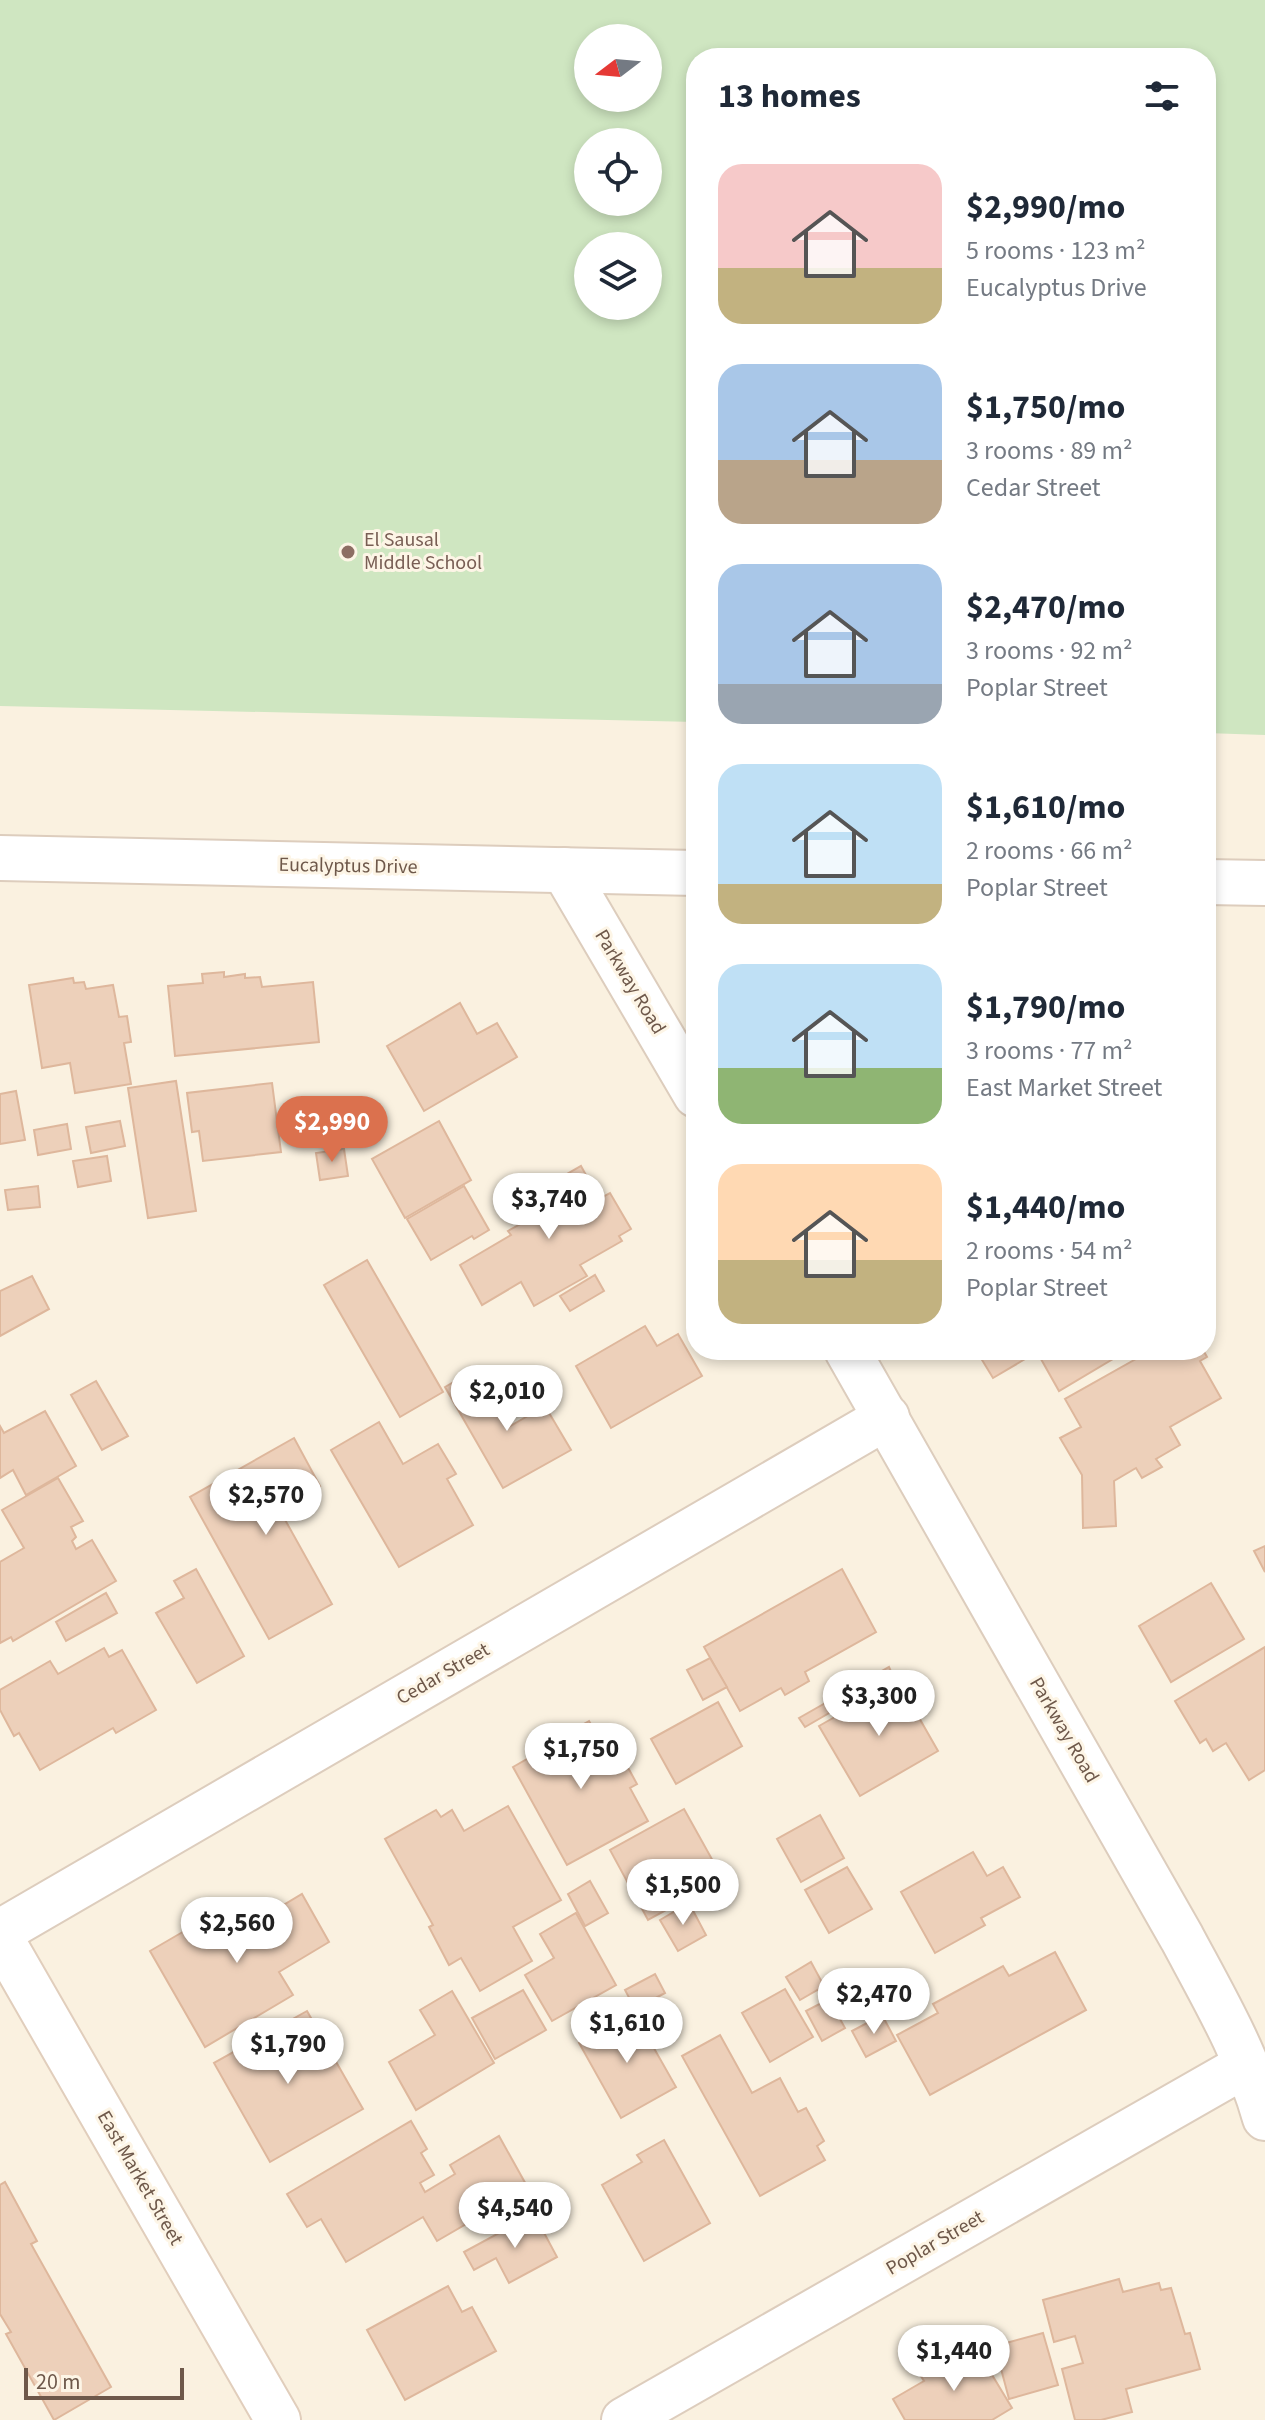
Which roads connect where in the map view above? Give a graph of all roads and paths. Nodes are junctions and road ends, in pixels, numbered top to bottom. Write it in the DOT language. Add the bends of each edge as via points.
graph roads {
  1 [pos="0,858"];
  2 [pos="564,870"];
  3 [pos="686,873"];
  4 [pos="1216,882"];
  5 [pos="1265,883"];
  6 [pos="686,1078"];
  7 [pos="853,1360"];
  8 [pos="887,1417"];
  9 [pos="0,1934"];
  10 [pos="1246,2065"];
  11 [pos="1265,2118"];
  12 [pos="278,2420"];
  13 [pos="624,2420"];
  1 -- 2 [label="street, Eucalyptus Drive"];
  2 -- 3 [label="street, Eucalyptus Drive"];
  2 -- 6 [label="street, Parkway Road"];
  4 -- 5 [label="street"];
  7 -- 8 [label="street, Parkway Road"];
  8 -- 9 [label="street, Cedar Street"];
  8 -- 10 [label="street, Parkway Road" via="1182,1938"];
  9 -- 12 [label="street, East Market Street"];
  10 -- 11 [label="street, Parkway Road"];
  10 -- 13 [label="street, Poplar Street"];
}
